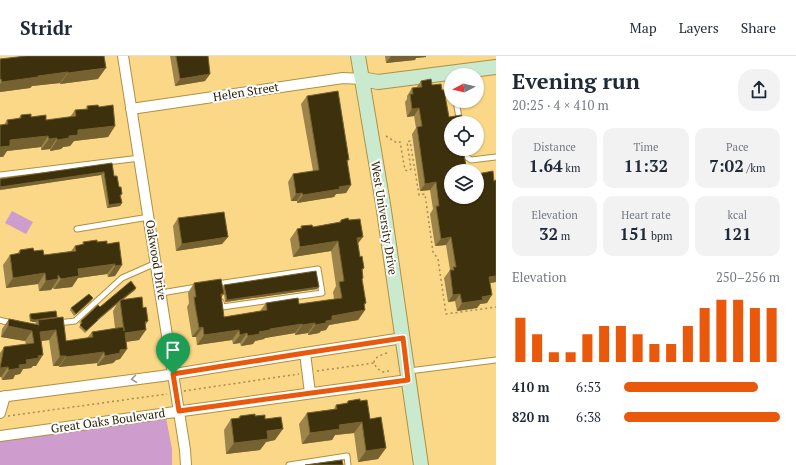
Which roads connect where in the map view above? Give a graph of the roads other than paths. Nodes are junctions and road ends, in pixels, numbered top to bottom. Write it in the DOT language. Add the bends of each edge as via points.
graph roads {
  1 [pos="123,56"];
  2 [pos="358,56"];
  3 [pos="496,67"];
  4 [pos="484,69"];
  5 [pos="444,75"];
  6 [pos="362,79"];
  7 [pos="131,110"];
  8 [pos="465,156"];
  9 [pos="496,157"];
  10 [pos="140,158"];
  11 [pos="0,175"];
  12 [pos="149,217"];
  13 [pos="77,229"];
  14 [pos="156,263"];
  15 [pos="218,284"];
  16 [pos="211,285"];
  17 [pos="204,286"];
  18 [pos="220,292"];
  19 [pos="161,293"];
  20 [pos="221,299"];
  21 [pos="0,320"];
  22 [pos="18,324"];
  23 [pos="54,324"];
  24 [pos="403,338"];
  25 [pos="305,353"];
  26 [pos="496,360"];
  27 [pos="173,374"];
  28 [pos="408,376"];
  29 [pos="310,393"];
  30 [pos="2,397"];
  31 [pos="179,411"];
  32 [pos="3,415"];
  33 [pos="0,436"];
  34 [pos="186,465"];
  35 [pos="289,465"];
  36 [pos="348,465"];
  37 [pos="421,465"];
  1 -- 7 [label="street, Oakwood Drive"];
  2 -- 6 [label="main road, West University Drive"];
  3 -- 4 [label="main road"];
  5 -- 6 [label="main road" via="378,82"];
  6 -- 7 [label="street, Helen Street" via="343,78"];
  6 -- 24 [label="main road, West University Drive"];
  7 -- 10 [label="street, Oakwood Drive"];
  8 -- 9 [label="lane" via="471,160"];
  10 -- 11 [label="lane"];
  10 -- 12 [label="street, Oakwood Drive"];
  12 -- 13 [label="lane"];
  12 -- 14 [label="street, Oakwood Drive"];
  14 -- 19 [label="street, Oakwood Drive"];
  14 -- 23 [label="lane" via="122,278 75,321"];
  15 -- 16 [label="lane"];
  15 -- 18 [label="lane"];
  15 -- 20 [label="lane" via="318,269 322,292 222,307"];
  17 -- 19 [label="lane"];
  19 -- 27 [label="street, Oakwood Drive"];
  21 -- 22 [label="lane"];
  24 -- 25 [label="street"];
  24 -- 28 [label="main road, West University Drive"];
  25 -- 27 [label="street"];
  25 -- 29 [label="street"];
  26 -- 28 [label="lane"];
  27 -- 30 [label="street, one-way"];
  27 -- 31 [label="street, Oakwood Drive"];
  28 -- 29 [label="street, Great Oaks Boulevard"];
  28 -- 37 [label="main road, West University Drive"];
  29 -- 31 [label="street, Great Oaks Boulevard"];
  30 -- 32 [label="street"];
  31 -- 33 [label="street, Great Oaks Boulevard"];
  31 -- 34 [label="street, Oakwood Drive"];
  35 -- 36 [label="lane" via="347,456"];
}
